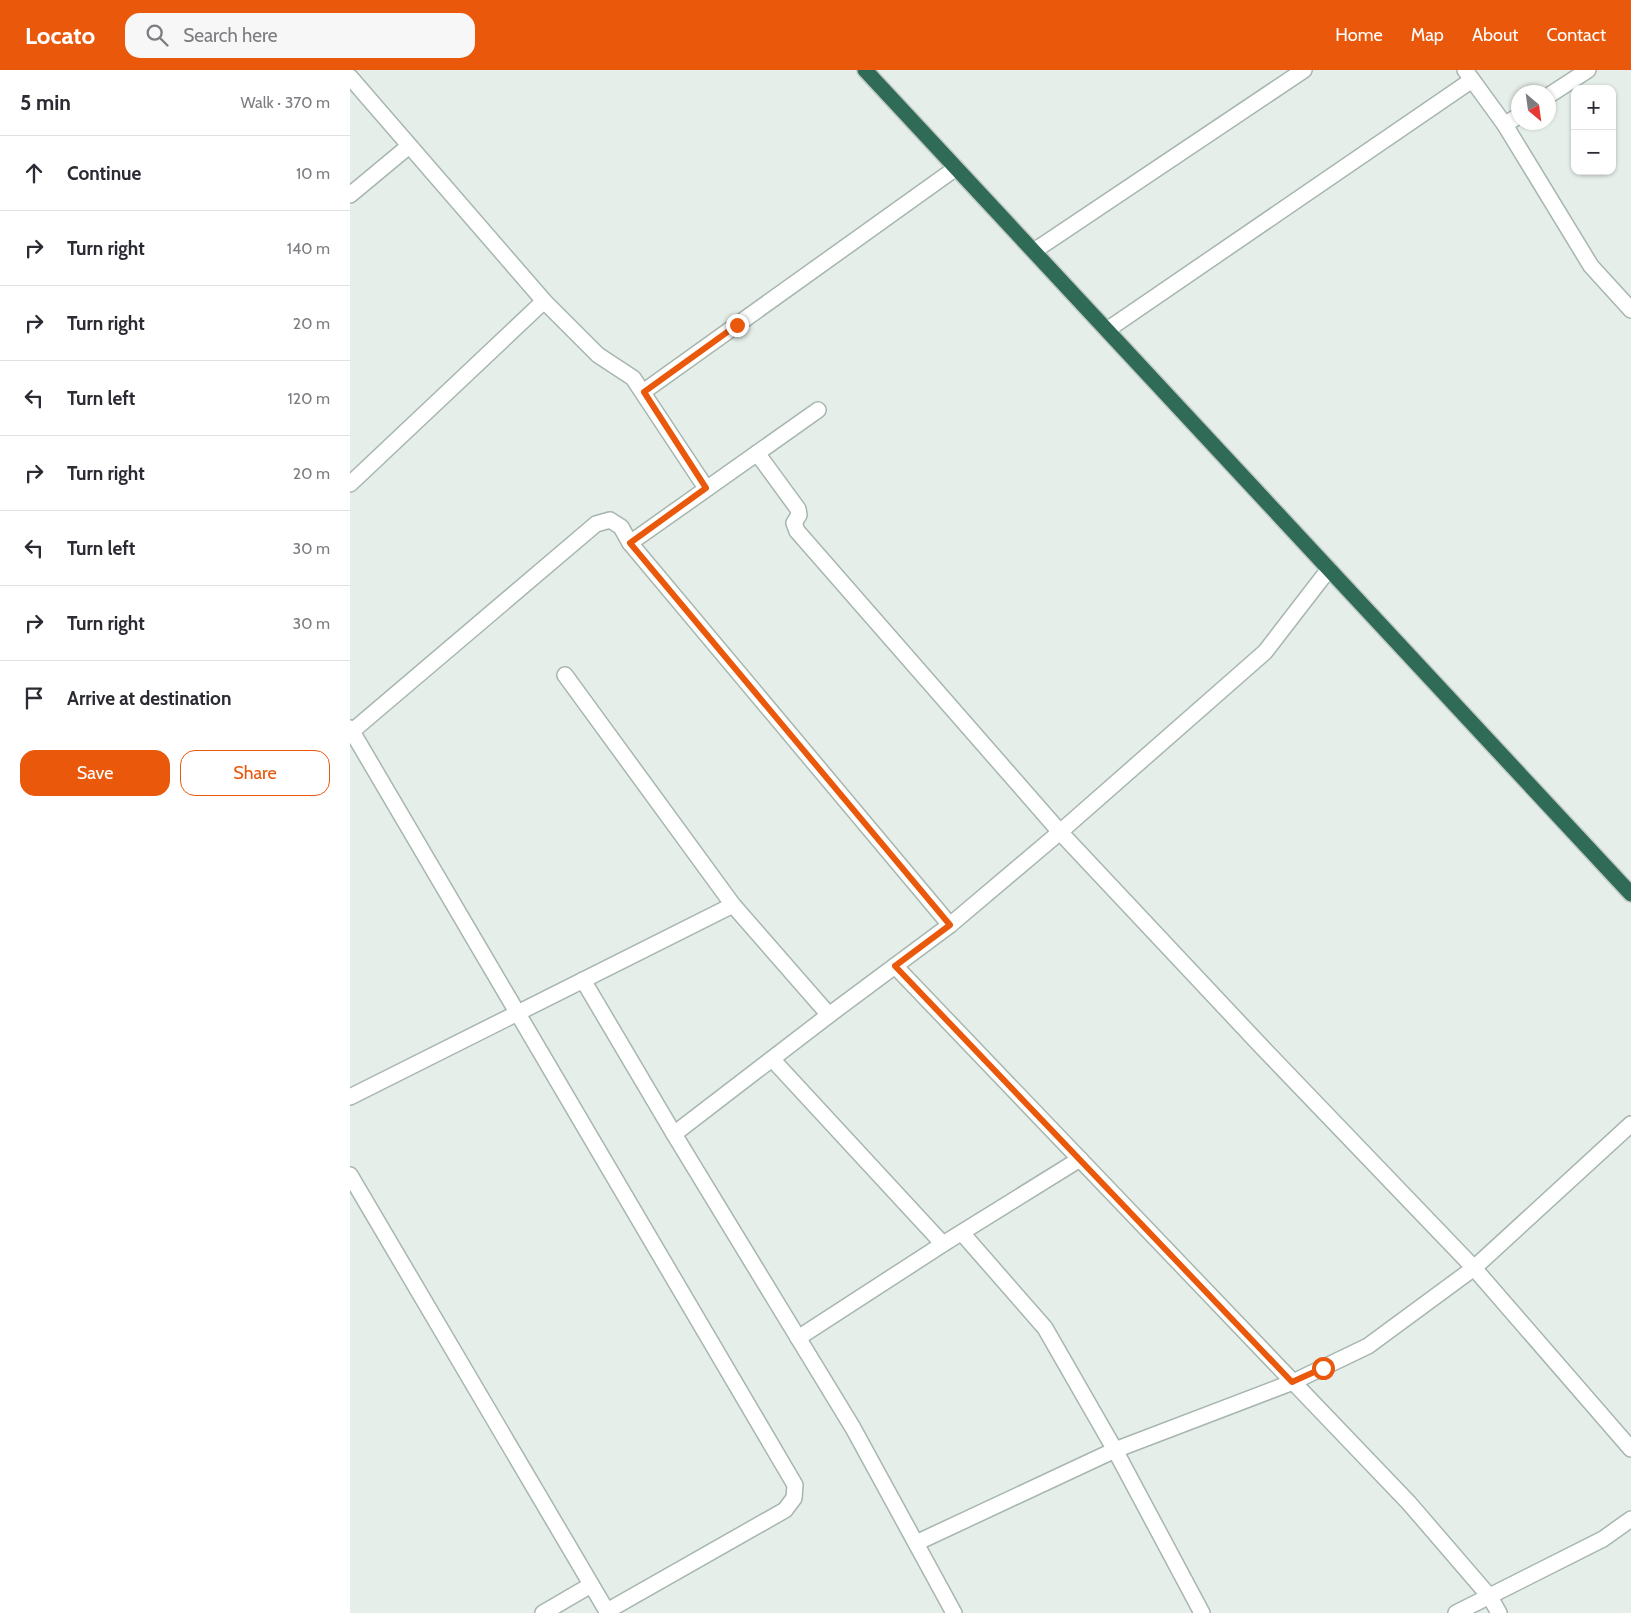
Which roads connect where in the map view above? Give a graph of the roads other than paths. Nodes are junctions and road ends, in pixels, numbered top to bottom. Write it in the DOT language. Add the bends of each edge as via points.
graph roads {
  1 [pos="865,70"];
  2 [pos="1304,70"];
  3 [pos="1588,70"];
  4 [pos="1469,75"];
  5 [pos="350,77"];
  6 [pos="1556,91"];
  7 [pos="1511,121"];
  8 [pos="1505,125"];
  9 [pos="410,146"];
  10 [pos="956,168"];
  11 [pos="350,195"];
  12 [pos="1034,251"];
  13 [pos="544,301"];
  14 [pos="1631,310"];
  15 [pos="1107,330"];
  16 [pos="644,392"];
  17 [pos="818,410"];
  18 [pos="757,453"];
  19 [pos="350,484"];
  20 [pos="706,488"];
  21 [pos="630,543"];
  22 [pos="1329,570"];
  23 [pos="565,674"];
  24 [pos="351,731"];
  25 [pos="1060,832"];
  26 [pos="1631,894"];
  27 [pos="733,905"];
  28 [pos="950,925"];
  29 [pos="895,966"];
  30 [pos="583,980"];
  31 [pos="517,1013"];
  32 [pos="828,1015"];
  33 [pos="772,1059"];
  34 [pos="350,1097"];
  35 [pos="1631,1124"];
  36 [pos="674,1134"];
  37 [pos="1080,1160"];
  38 [pos="350,1175"];
  39 [pos="962,1233"];
  40 [pos="943,1244"];
  41 [pos="1474,1268"];
  42 [pos="798,1338"];
  43 [pos="1292,1382"];
  44 [pos="1631,1449"];
  45 [pos="1115,1450"];
  46 [pos="1631,1519"];
  47 [pos="916,1543"];
  48 [pos="591,1585"];
  49 [pos="1490,1597"];
  50 [pos="608,1612"];
  51 [pos="543,1613"];
  52 [pos="954,1613"];
  53 [pos="1202,1613"];
  54 [pos="1456,1613"];
  55 [pos="1499,1613"];
  1 -- 10 [label="highway"];
  2 -- 12 [label="street"];
  3 -- 6 [label="street"];
  4 -- 8 [label="street"];
  4 -- 15 [label="street"];
  5 -- 9 [label="street"];
  7 -- 8 [label="street"];
  8 -- 14 [label="street" via="1591,266"];
  9 -- 11 [label="street"];
  9 -- 13 [label="street"];
  10 -- 12 [label="highway"];
  10 -- 16 [label="street"];
  12 -- 15 [label="highway"];
  13 -- 16 [label="street" via="598,355 633,378"];
  13 -- 19 [label="street"];
  15 -- 22 [label="highway"];
  16 -- 20 [label="street"];
  17 -- 18 [label="street"];
  18 -- 20 [label="street"];
  18 -- 25 [label="street" via="798,509 799,515 794,523 797,531"];
  20 -- 21 [label="street"];
  21 -- 24 [label="street" via="621,527 610,520 596,524"];
  21 -- 28 [label="street"];
  22 -- 25 [label="street" via="1265,652"];
  22 -- 26 [label="highway"];
  23 -- 27 [label="street"];
  24 -- 31 [label="street"];
  25 -- 28 [label="street"];
  25 -- 41 [label="street"];
  27 -- 30 [label="street"];
  27 -- 32 [label="street"];
  28 -- 29 [label="street"];
  29 -- 32 [label="street"];
  29 -- 37 [label="street"];
  30 -- 31 [label="street"];
  30 -- 36 [label="street"];
  31 -- 34 [label="street"];
  31 -- 50 [label="street" via="795,1486 794,1498 785,1510"];
  32 -- 33 [label="street"];
  33 -- 36 [label="street"];
  33 -- 40 [label="street"];
  35 -- 41 [label="street"];
  36 -- 42 [label="street"];
  37 -- 39 [label="street"];
  37 -- 43 [label="street"];
  38 -- 48 [label="street"];
  39 -- 40 [label="street"];
  39 -- 45 [label="street" via="1044,1328"];
  40 -- 42 [label="street"];
  41 -- 43 [label="street" via="1368,1346"];
  41 -- 44 [label="street"];
  42 -- 47 [label="street" via="853,1428"];
  43 -- 45 [label="street"];
  43 -- 49 [label="street" via="1409,1503"];
  45 -- 47 [label="street"];
  45 -- 53 [label="street"];
  46 -- 49 [label="street" via="1603,1539"];
  47 -- 52 [label="street"];
  48 -- 50 [label="street"];
  48 -- 51 [label="street"];
  49 -- 54 [label="street"];
  49 -- 55 [label="street"];
}
